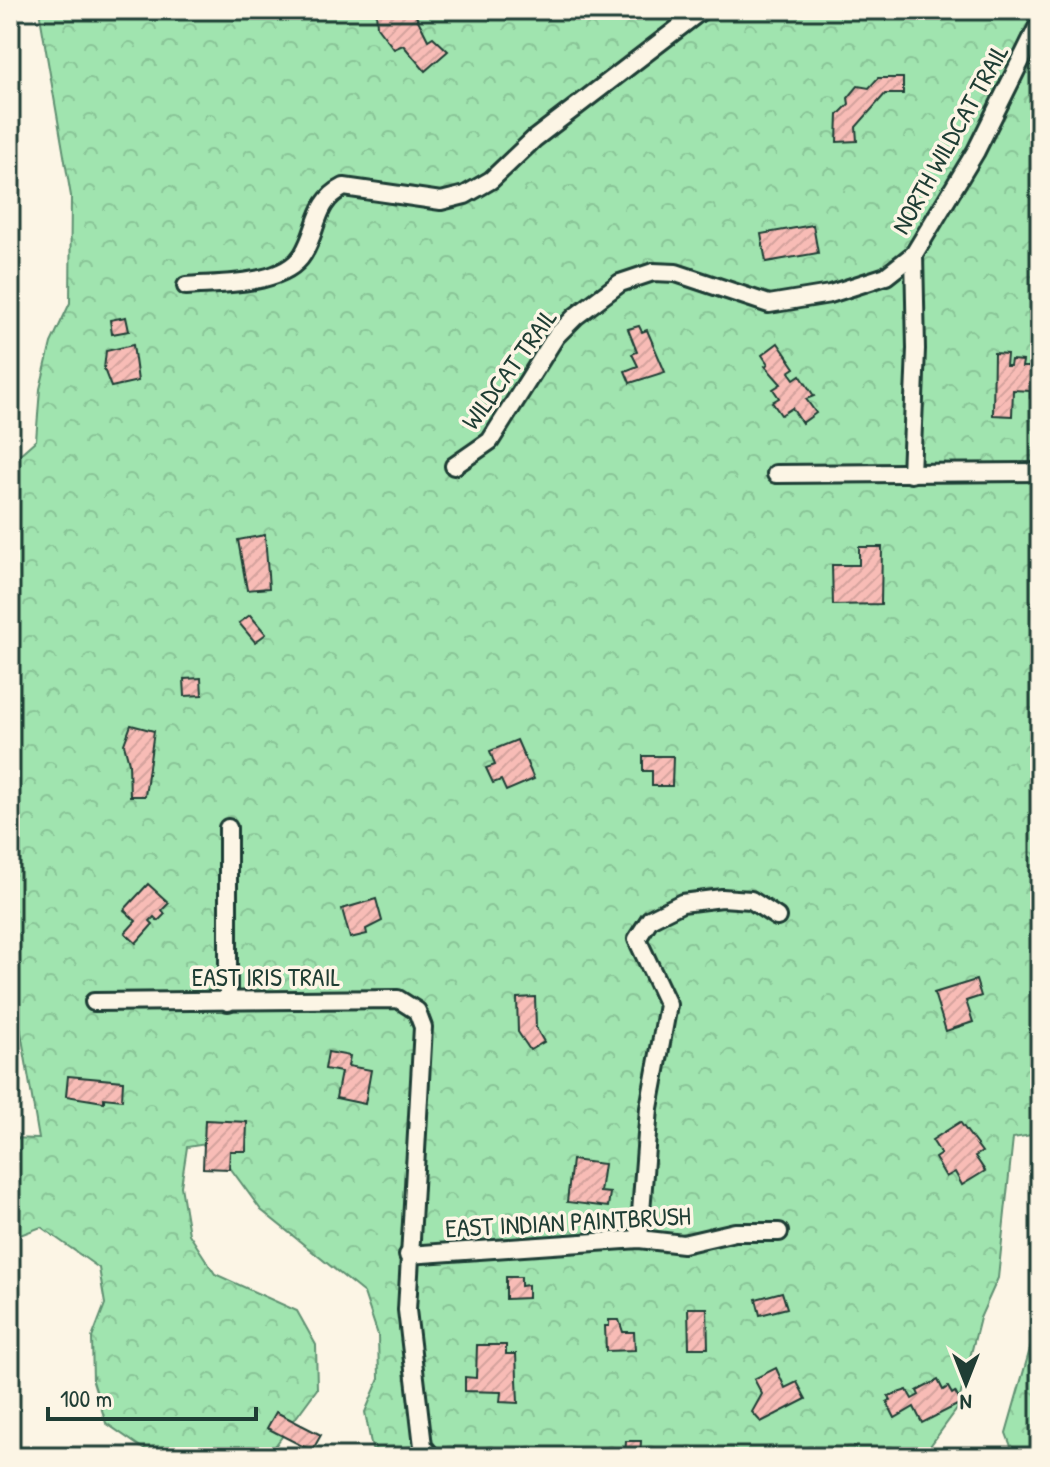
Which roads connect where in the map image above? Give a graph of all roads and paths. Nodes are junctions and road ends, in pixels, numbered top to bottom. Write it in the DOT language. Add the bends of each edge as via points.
graph roads {
  1 [pos="702,10"];
  2 [pos="1040,22"];
  3 [pos="914,254"];
  4 [pos="186,286"];
  5 [pos="454,466"];
  6 [pos="1040,472"];
  7 [pos="776,474"];
  8 [pos="911,474"];
  9 [pos="228,828"];
  10 [pos="777,917"];
  11 [pos="94,1002"];
  12 [pos="228,1002"];
  13 [pos="779,1232"];
  14 [pos="639,1239"];
  15 [pos="408,1255"];
  16 [pos="432,1457"];
  1 -- 4 [label="street" via="534,139 491,180 465,195 441,201 344,187 331,193 320,208 295,264 254,281"];
  2 -- 3 [label="street, NORTH WILDCAT TRAIL" via="976,151"];
  3 -- 5 [label="street, WILDCAT TRAIL" via="886,276 830,294 769,304 676,273 653,272 620,283 556,336 490,441"];
  3 -- 8 [label="street, NORTH WILDCAT TRAIL"];
  6 -- 8 [label="street"];
  7 -- 8 [label="street"];
  9 -- 12 [label="street"];
  10 -- 14 [label="street" via="751,900 682,903 650,919 637,939 668,1005 649,1108"];
  11 -- 12 [label="street, EAST IRIS TRAIL"];
  12 -- 15 [label="street, EAST IRIS TRAIL" via="398,999 417,1011 423,1027"];
  13 -- 14 [label="street, EAST INDIAN PAINTBRUSH" via="735,1232 683,1244"];
  14 -- 15 [label="street, EAST INDIAN PAINTBRUSH"];
  15 -- 16 [label="street" via="407,1310 416,1399 423,1446"];
}
